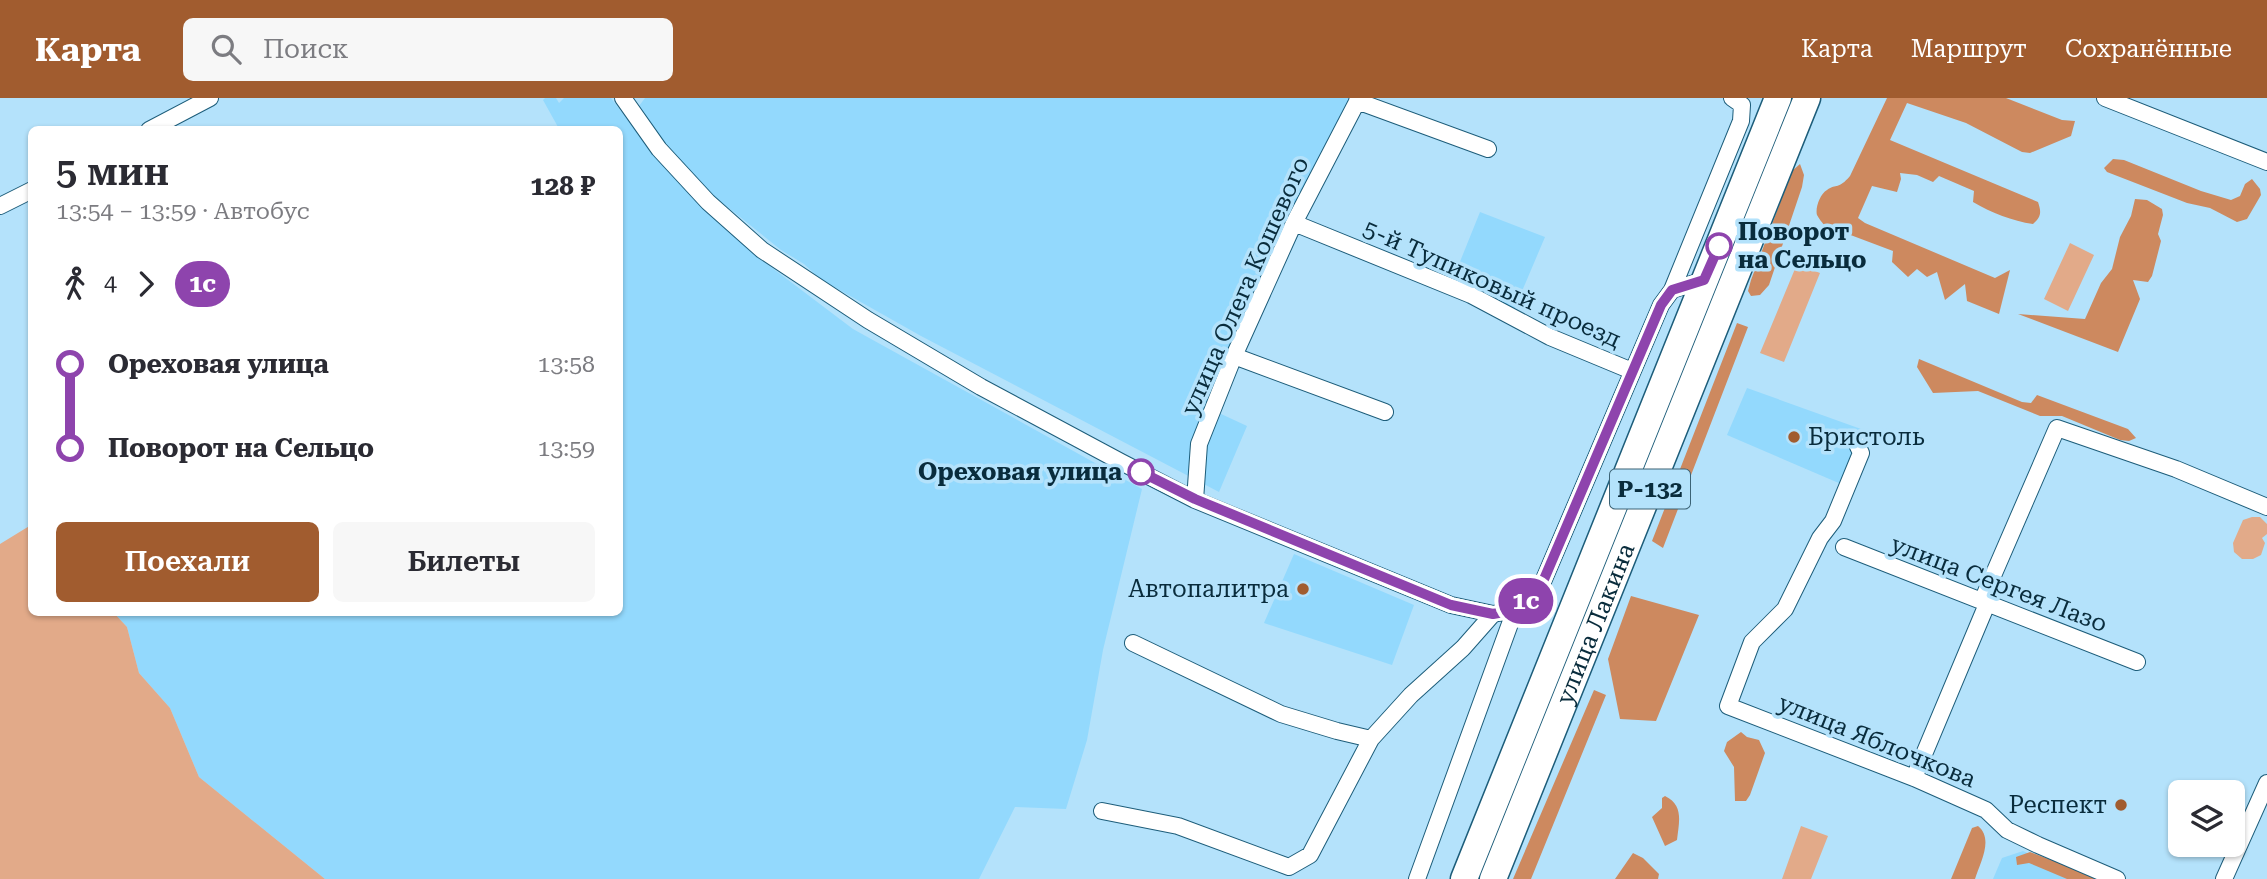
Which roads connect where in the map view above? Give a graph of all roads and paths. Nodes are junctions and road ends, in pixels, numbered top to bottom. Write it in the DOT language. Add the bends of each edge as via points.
graph roads {
  1 [pos="210,98"];
  2 [pos="622,98"];
  3 [pos="1778,98"];
  4 [pos="1808,98"];
  5 [pos="2105,98"];
  6 [pos="1358,100"];
  7 [pos="1737,101"];
  8 [pos="157,126"];
  9 [pos="1488,149"];
  10 [pos="2267,162"];
  11 [pos="28,192"];
  12 [pos="0,206"];
  13 [pos="1294,223"];
  14 [pos="1704,280"];
  15 [pos="1672,290"];
  16 [pos="1234,356"];
  17 [pos="1632,371"];
  18 [pos="1385,412"];
  19 [pos="1854,440"];
  20 [pos="1195,499"];
  21 [pos="2267,507"];
  22 [pos="1844,547"];
  23 [pos="1985,603"];
  24 [pos="1515,610"];
  25 [pos="1493,614"];
  26 [pos="1133,643"];
  27 [pos="2137,662"];
  28 [pos="1371,739"];
  29 [pos="1914,778"];
  30 [pos="2267,783"];
  31 [pos="1102,811"];
  32 [pos="1417,879"];
  33 [pos="1464,879"];
  34 [pos="1493,879"];
  35 [pos="2118,879"];
  36 [pos="2224,879"];
  1 -- 8 [label="street"];
  2 -- 20 [label="street" via="659,149 708,202 772,257 981,387"];
  3 -- 14 [label="highway, улица Лакина / Р-132"];
  4 -- 34 [label="highway, улица Лакина / Р-132"];
  5 -- 10 [label="street"];
  6 -- 9 [label="street"];
  6 -- 13 [label="street, улица Олега Кошевого"];
  7 -- 15 [label="street" via="1741,121"];
  11 -- 12 [label="street"];
  13 -- 16 [label="street, улица Олега Кошевого"];
  13 -- 17 [label="street, 5-й Тупиковый проезд" via="1471,295 1550,337"];
  14 -- 15 [label="street"];
  14 -- 33 [label="highway, улица Лакина / Р-132"];
  15 -- 17 [label="street"];
  16 -- 18 [label="street"];
  16 -- 20 [label="street, улица Олега Кошевого" via="1199,444"];
  17 -- 24 [label="street" via="1539,591"];
  19 -- 29 [label="street, улица Яблочкова" via="1861,453 1833,521 1785,609 1752,642 1728,706"];
  20 -- 25 [label="street" via="1451,605"];
  21 -- 23 [label="street" via="2176,469 2057,428"];
  22 -- 23 [label="street, улица Сергея Лазо"];
  23 -- 27 [label="street, улица Сергея Лазо"];
  23 -- 29 [label="street"];
  24 -- 25 [label="street"];
  24 -- 32 [label="street"];
  25 -- 28 [label="street"];
  26 -- 28 [label="street" via="1282,714"];
  28 -- 31 [label="street" via="1310,855 1289,867 1178,826"];
  29 -- 35 [label="street, улица Яблочкова" via="1986,810 2007,830"];
  30 -- 36 [label="street"];
}
